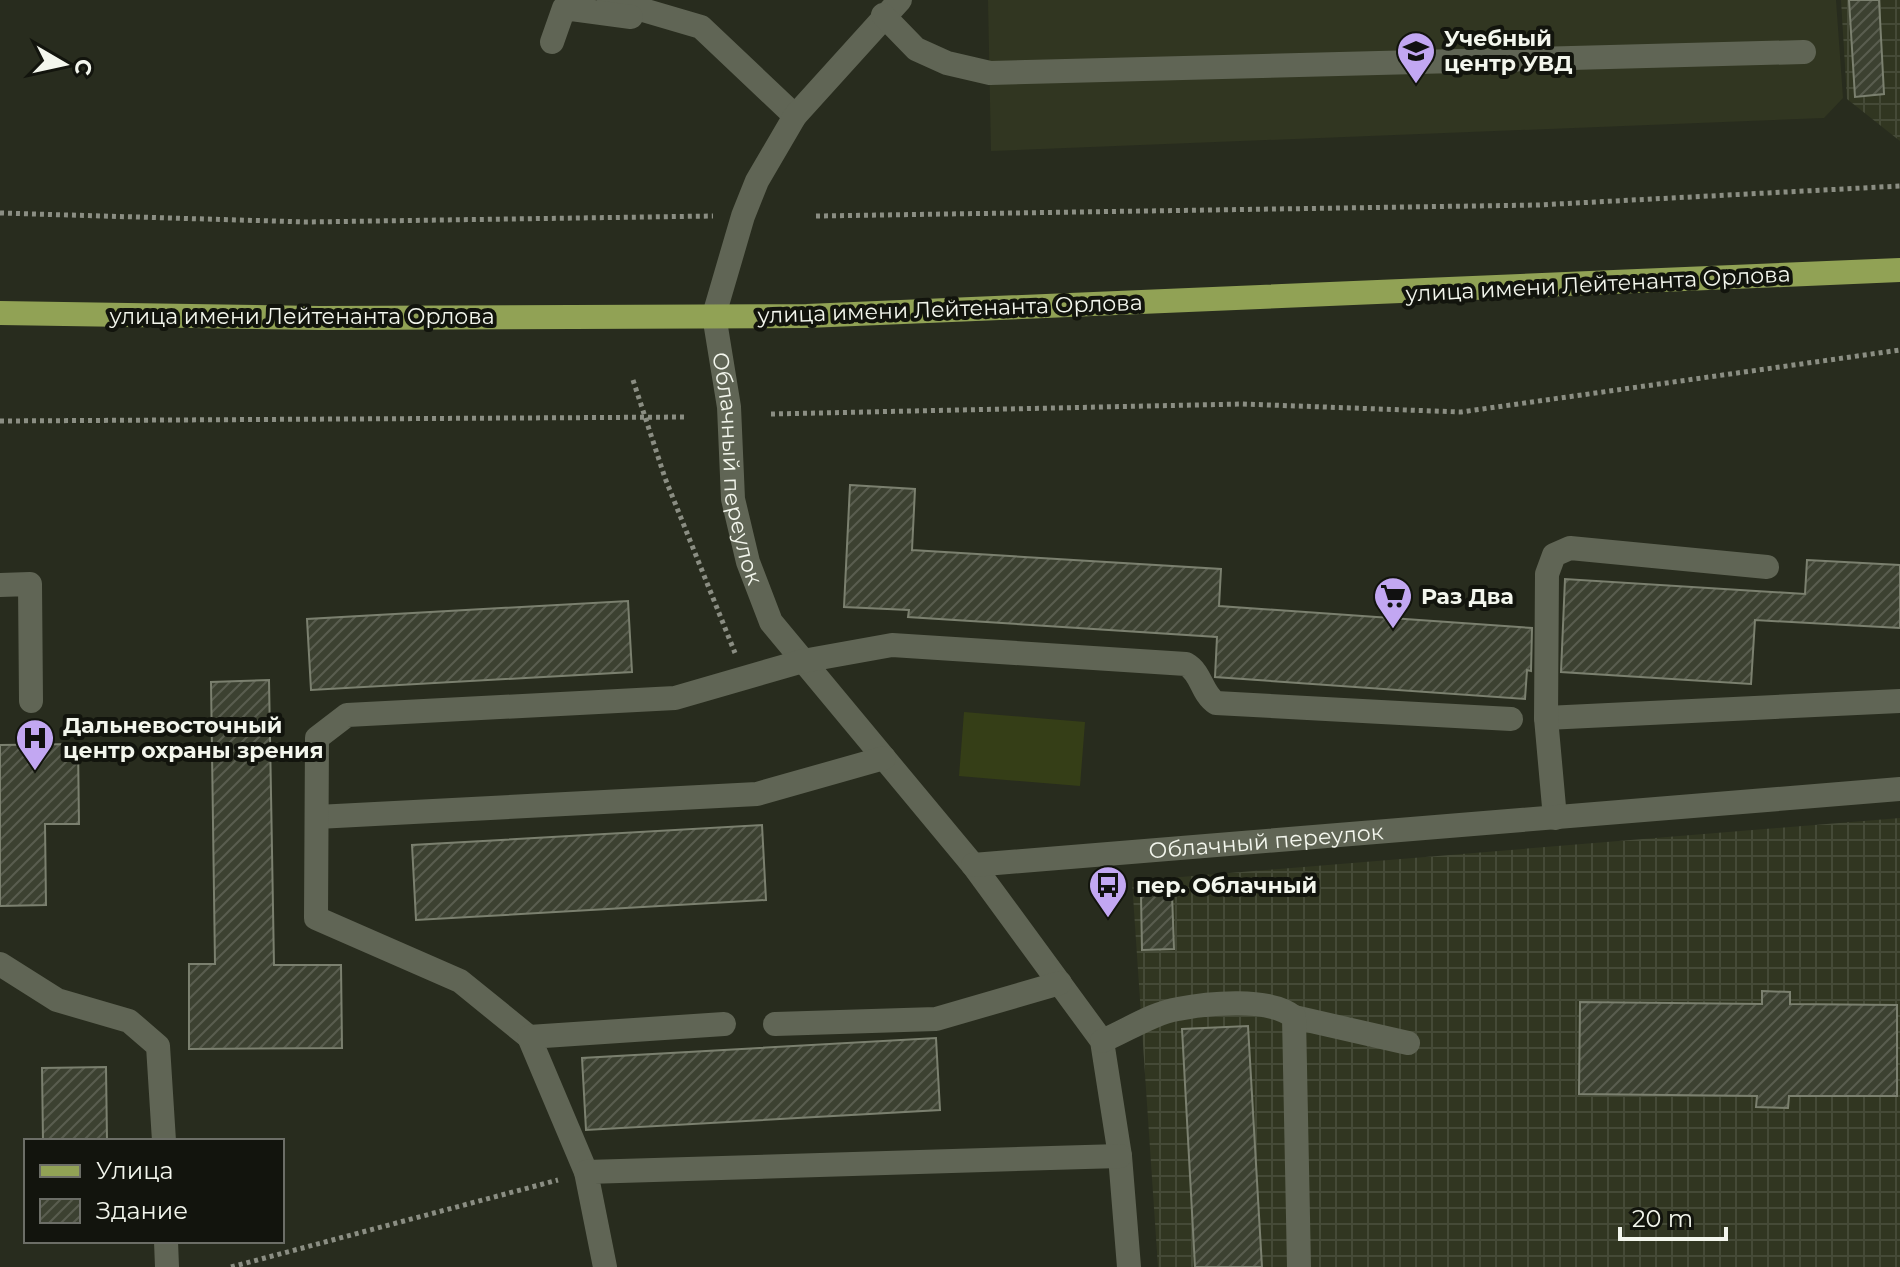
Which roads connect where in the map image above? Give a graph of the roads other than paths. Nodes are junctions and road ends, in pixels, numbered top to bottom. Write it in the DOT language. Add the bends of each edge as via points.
graph roads {
  1 [pos="609,0"];
  2 [pos="892,8"];
  3 [pos="701,27"];
  4 [pos="552,42"];
  5 [pos="1804,52"];
  6 [pos="795,116"];
  7 [pos="1900,270"];
  8 [pos="0,313"];
  9 [pos="714,315"];
  10 [pos="1767,567"];
  11 [pos="0,585"];
  12 [pos="803,661"];
  13 [pos="31,701"];
  14 [pos="1900,701"];
  15 [pos="1546,718"];
  16 [pos="1511,719"];
  17 [pos="884,758"];
  18 [pos="1900,789"];
  19 [pos="317,817"];
  20 [pos="1555,818"];
  21 [pos="973,865"];
  22 [pos="0,964"];
  23 [pos="1060,983"];
  24 [pos="1294,1017"];
  25 [pos="724,1024"];
  26 [pos="775,1024"];
  27 [pos="529,1037"];
  28 [pos="1102,1041"];
  29 [pos="1408,1043"];
  30 [pos="164,1139"];
  31 [pos="1120,1156"];
  32 [pos="586,1172"];
  33 [pos="166,1243"];
  34 [pos="167,1267"];
  35 [pos="605,1267"];
  36 [pos="1129,1267"];
  37 [pos="1299,1267"];
  1 -- 3 [label="street"];
  2 -- 5 [label="street" via="916,49 990,73"];
  2 -- 6 [label="street"];
  3 -- 4 [label="street" via="564,8"];
  3 -- 6 [label="street"];
  6 -- 9 [label="street" via="757,181"];
  7 -- 9 [label="main road, улица имени Лейтенанта Орлова" via="1079,306"];
  8 -- 9 [label="main road, улица имени Лейтенанта Орлова" via="320,318"];
  9 -- 12 [label="street, Облачный переулок" via="729,407 739,534 771,622"];
  10 -- 15 [label="street" via="1570,548 1554,555 1547,574"];
  11 -- 13 [label="street" via="30,584"];
  12 -- 16 [label="street" via="892,645 1186,664 1195,669 1208,698 1216,703"];
  12 -- 17 [label="street, Облачный переулок"];
  12 -- 19 [label="street" via="675,698 347,715 317,738"];
  14 -- 15 [label="street"];
  15 -- 20 [label="street"];
  17 -- 19 [label="street" via="757,794"];
  17 -- 21 [label="street, Облачный переулок"];
  18 -- 20 [label="street, Облачный переулок"];
  19 -- 27 [label="street" via="316,918 460,981"];
  20 -- 21 [label="street, Облачный переулок"];
  21 -- 23 [label="street"];
  22 -- 30 [label="street" via="57,1000 129,1021 158,1046"];
  23 -- 26 [label="street" via="936,1019"];
  23 -- 28 [label="street"];
  24 -- 28 [label="street" via="1284,1009 1259,1004 1176,1009"];
  24 -- 29 [label="street"];
  24 -- 37 [label="street"];
  25 -- 27 [label="street"];
  27 -- 32 [label="street"];
  28 -- 31 [label="street"];
  31 -- 32 [label="street"];
  31 -- 36 [label="street"];
  32 -- 35 [label="street"];
  33 -- 34 [label="street"];
}
